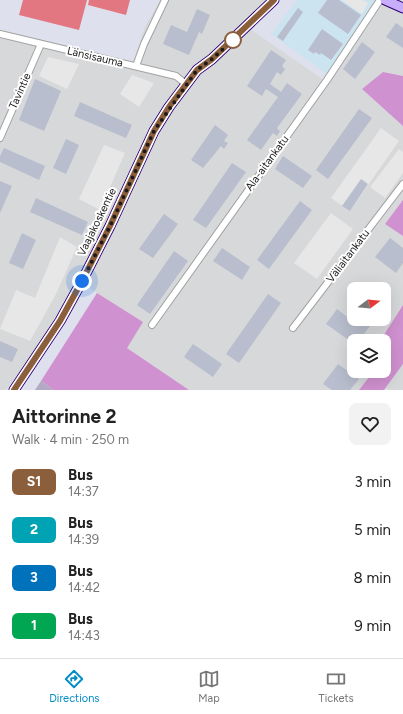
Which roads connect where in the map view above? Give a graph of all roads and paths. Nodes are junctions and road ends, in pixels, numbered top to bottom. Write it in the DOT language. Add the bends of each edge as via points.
graph roads {
  1 [pos="165,0"];
  2 [pos="274,0"];
  3 [pos="380,0"];
  4 [pos="386,0"];
  5 [pos="403,8"];
  6 [pos="0,34"];
  7 [pos="41,44"];
  8 [pos="136,66"];
  9 [pos="187,85"];
  10 [pos="0,138"];
  11 [pos="403,184"];
  12 [pos="152,325"];
  13 [pos="293,328"];
  14 [pos="14,390"];
  1 -- 8 [label="street"];
  2 -- 9 [label="main road, Vaajakoskentie" via="212,59 202,75"];
  3 -- 12 [label="street, Ala-aitankatu"];
  4 -- 5 [label="main road"];
  6 -- 7 [label="street, Länsisauma"];
  7 -- 8 [label="street, Länsisauma"];
  7 -- 10 [label="street, Tavintie"];
  8 -- 9 [label="street, Länsisauma" via="176,76"];
  9 -- 14 [label="main road, Vaajakoskentie" via="154,131 82,281 60,321"];
  11 -- 13 [label="street, Väliaitankatu"];
}
